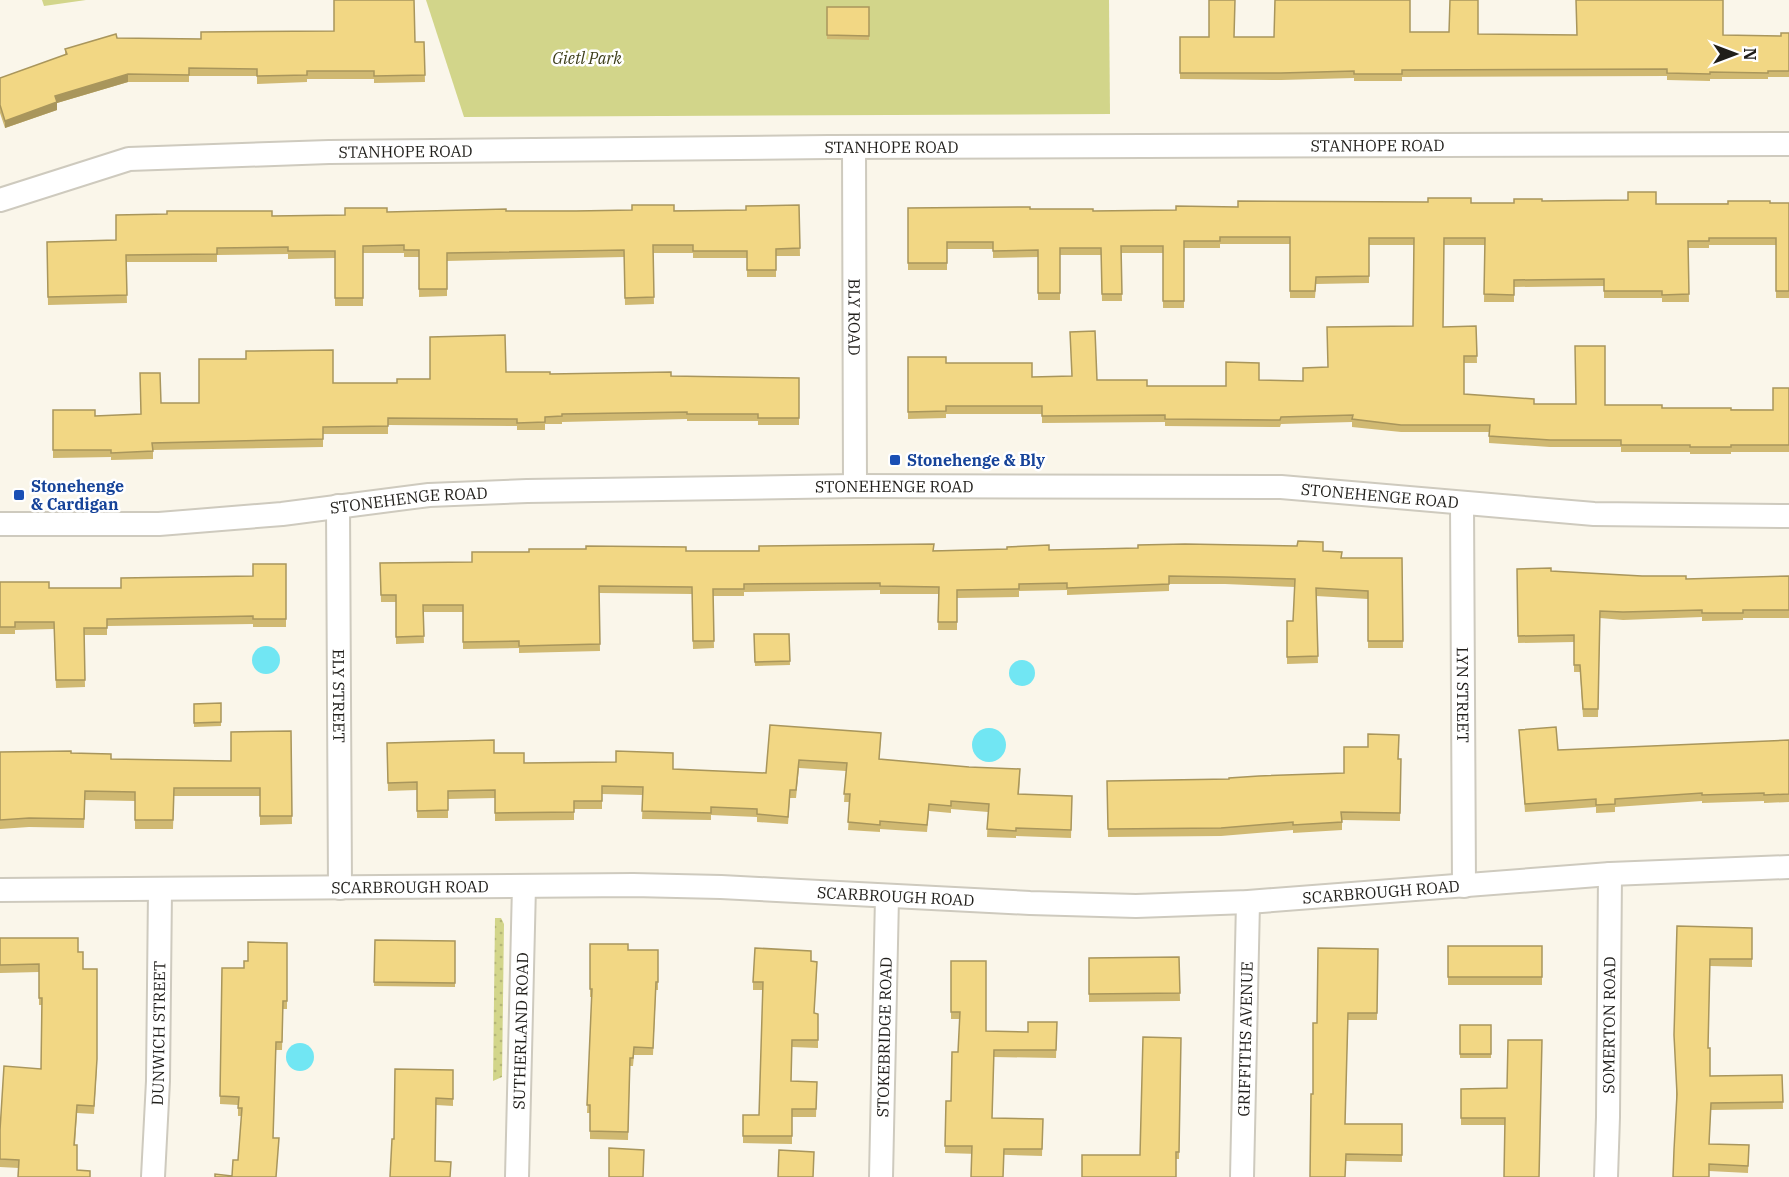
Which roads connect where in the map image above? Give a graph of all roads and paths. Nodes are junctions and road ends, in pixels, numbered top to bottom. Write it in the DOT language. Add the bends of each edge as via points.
graph roads {
  1 [pos="1789,144"];
  2 [pos="854,147"];
  3 [pos="0,200"];
  4 [pos="855,486"];
  5 [pos="1462,503"];
  6 [pos="338,506"];
  7 [pos="1789,516"];
  8 [pos="0,524"];
  9 [pos="1789,867"];
  10 [pos="1610,874"];
  11 [pos="1464,885"];
  12 [pos="524,886"];
  13 [pos="340,888"];
  14 [pos="0,890"];
  15 [pos="160,890"];
  16 [pos="887,897"];
  17 [pos="1248,902"];
  18 [pos="153,1177"];
  19 [pos="517,1177"];
  20 [pos="881,1177"];
  21 [pos="1242,1177"];
  22 [pos="1606,1177"];
  1 -- 2 [label="street, STANHOPE ROAD"];
  2 -- 3 [label="street, STANHOPE ROAD" via="329,152 129,159"];
  2 -- 4 [label="street, BLY ROAD"];
  4 -- 5 [label="street, STONEHENGE ROAD" via="1281,487"];
  4 -- 6 [label="street, STONEHENGE ROAD" via="527,490 429,495"];
  5 -- 7 [label="street, STONEHENGE ROAD" via="1594,514"];
  5 -- 11 [label="street, LYN STREET"];
  6 -- 8 [label="street, STONEHENGE ROAD" via="159,524"];
  6 -- 13 [label="street, ELY STREET"];
  9 -- 10 [label="street, SCARBROUGH ROAD"];
  10 -- 11 [label="street, SCARBROUGH ROAD"];
  10 -- 22 [label="street, SOMERTON ROAD"];
  11 -- 17 [label="street, SCARBROUGH ROAD"];
  12 -- 13 [label="street, SCARBROUGH ROAD"];
  12 -- 16 [label="street, SCARBROUGH ROAD" via="721,887"];
  12 -- 19 [label="street, SUTHERLAND ROAD"];
  13 -- 15 [label="street, SCARBROUGH ROAD"];
  14 -- 15 [label="street, SCARBROUGH ROAD"];
  15 -- 18 [label="street, DUNWICH STREET"];
  16 -- 17 [label="street, SCARBROUGH ROAD" via="1136,906"];
  16 -- 20 [label="street, STOKEBRIDGE ROAD"];
  17 -- 21 [label="street, GRIFFITHS AVENUE"];
}
